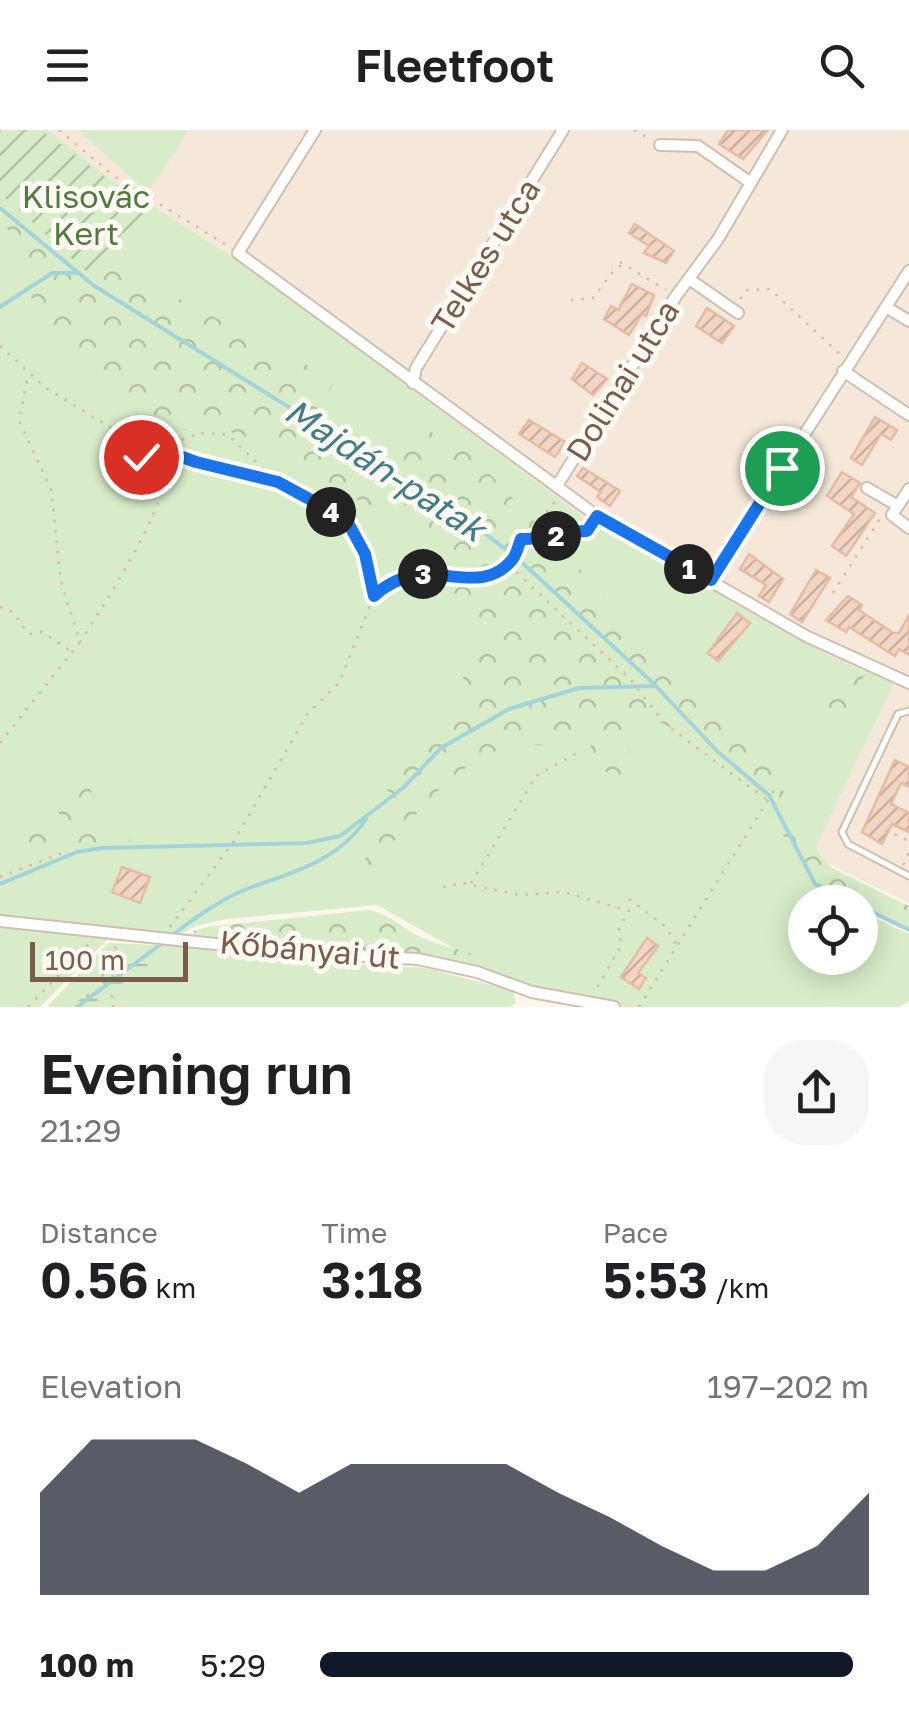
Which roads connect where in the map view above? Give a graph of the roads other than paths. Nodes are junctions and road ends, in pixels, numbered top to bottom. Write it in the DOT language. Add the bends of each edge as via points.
graph roads {
  1 [pos="314,130"];
  2 [pos="563,130"];
  3 [pos="782,130"];
  4 [pos="660,145"];
  5 [pos="748,181"];
  6 [pos="909,271"];
  7 [pos="688,279"];
  8 [pos="886,307"];
  9 [pos="736,311"];
  10 [pos="909,321"];
  11 [pos="846,367"];
  12 [pos="413,382"];
  13 [pos="909,415"];
  14 [pos="561,487"];
  15 [pos="867,488"];
  16 [pos="909,489"];
  17 [pos="895,510"];
  18 [pos="909,528"];
  19 [pos="711,580"];
  20 [pos="909,683"];
  21 [pos="909,711"];
  22 [pos="909,876"];
  23 [pos="0,921"];
  24 [pos="614,1007"];
  1 -- 12 [label="street" via="238,252"];
  2 -- 12 [label="street, Telkes utca"];
  3 -- 5 [label="street, Dolinai utca"];
  4 -- 5 [label="street" via="698,146"];
  5 -- 7 [label="street, Dolinai utca"];
  6 -- 8 [label="street"];
  7 -- 9 [label="street, Dolinai utca"];
  7 -- 14 [label="street, Dolinai utca"];
  8 -- 10 [label="street"];
  8 -- 11 [label="street"];
  11 -- 13 [label="street"];
  11 -- 19 [label="street"];
  12 -- 14 [label="street"];
  14 -- 19 [label="street" via="597,516"];
  15 -- 17 [label="street"];
  16 -- 17 [label="street"];
  17 -- 18 [label="street"];
  19 -- 20 [label="street" via="806,636"];
  21 -- 22 [label="lane" via="898,714 842,832 848,844"];
  23 -- 24 [label="street, Kőbányai út" via="418,959"];
}
